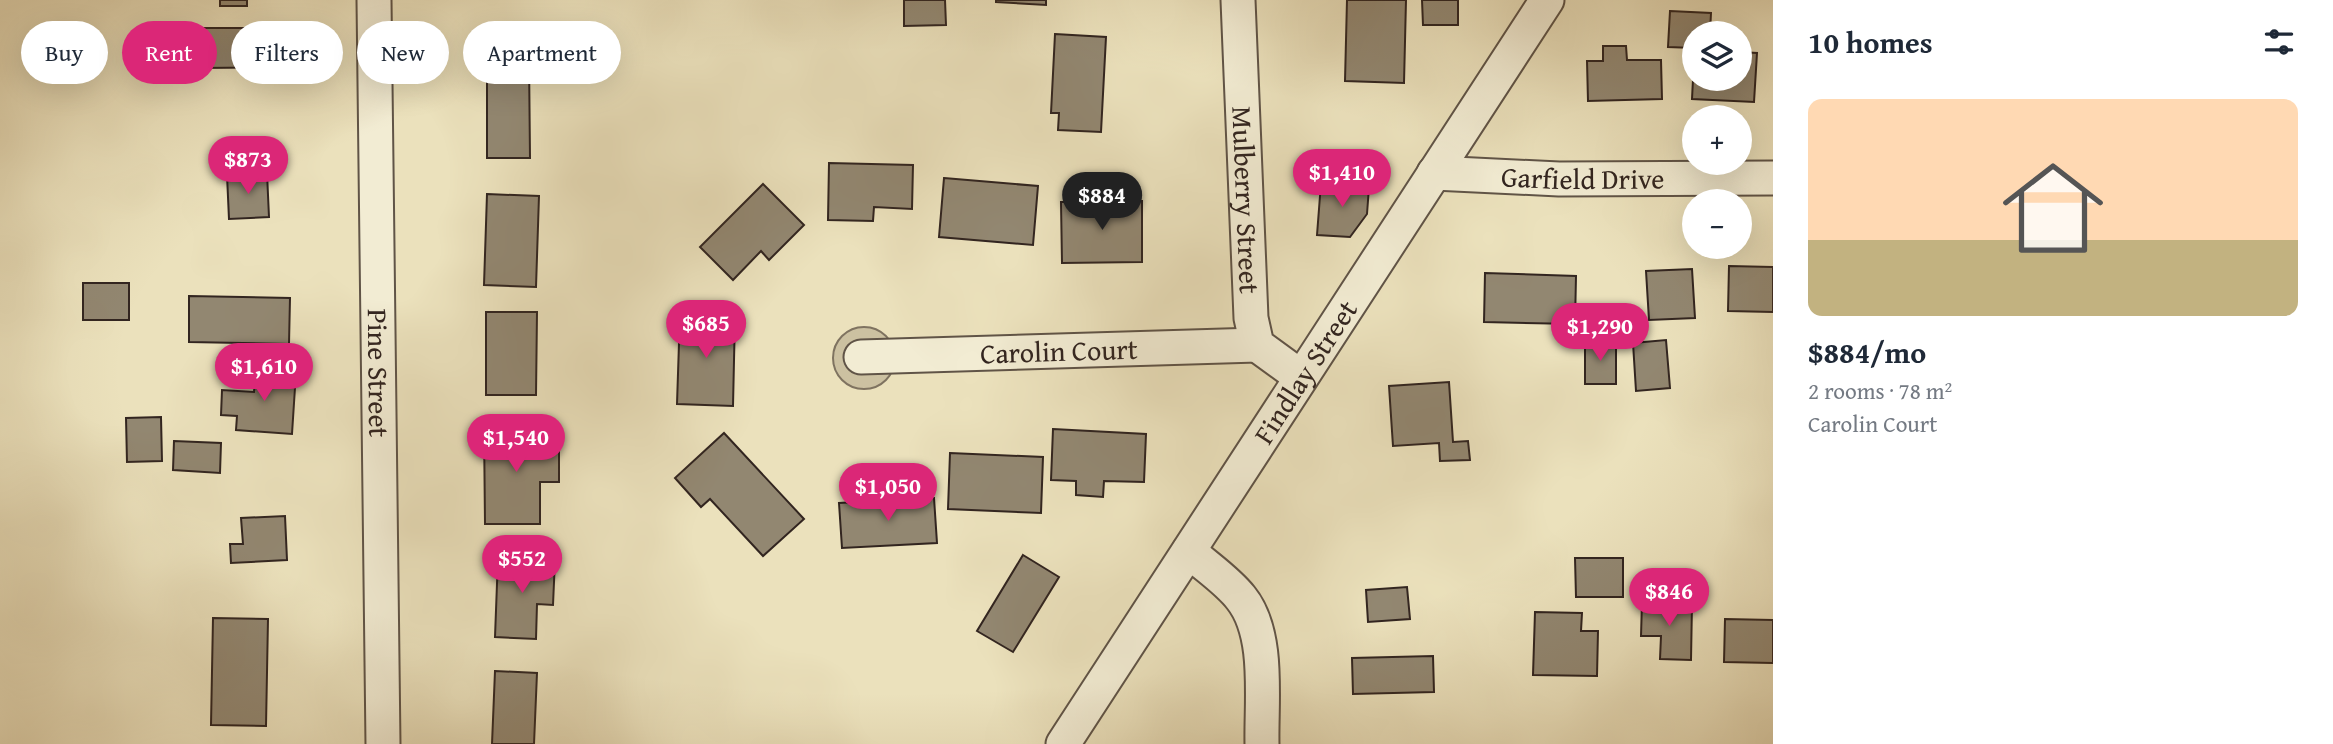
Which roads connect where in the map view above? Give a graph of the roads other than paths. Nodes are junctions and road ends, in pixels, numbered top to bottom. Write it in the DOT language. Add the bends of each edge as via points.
graph roads {
  1 [pos="374,0"];
  2 [pos="1238,0"];
  3 [pos="1547,0"];
  4 [pos="1434,173"];
  5 [pos="1773,178"];
  6 [pos="1257,345"];
  7 [pos="861,357"];
  8 [pos="1301,377"];
  9 [pos="1189,551"];
  10 [pos="383,744"];
  11 [pos="1063,744"];
  12 [pos="1262,744"];
  1 -- 10 [label="street, Pine Street"];
  2 -- 6 [label="street, Mulberry Street" via="1251,318"];
  3 -- 4 [label="street, Findlay Street"];
  4 -- 5 [label="street, Garfield Drive" via="1559,179"];
  4 -- 8 [label="street, Findlay Street"];
  6 -- 7 [label="street, Carolin Court"];
  6 -- 8 [label="street"];
  8 -- 9 [label="street, Findlay Street"];
  9 -- 11 [label="street, Findlay Street"];
  9 -- 12 [label="street" via="1241,597 1254,620 1260,645"];
}
